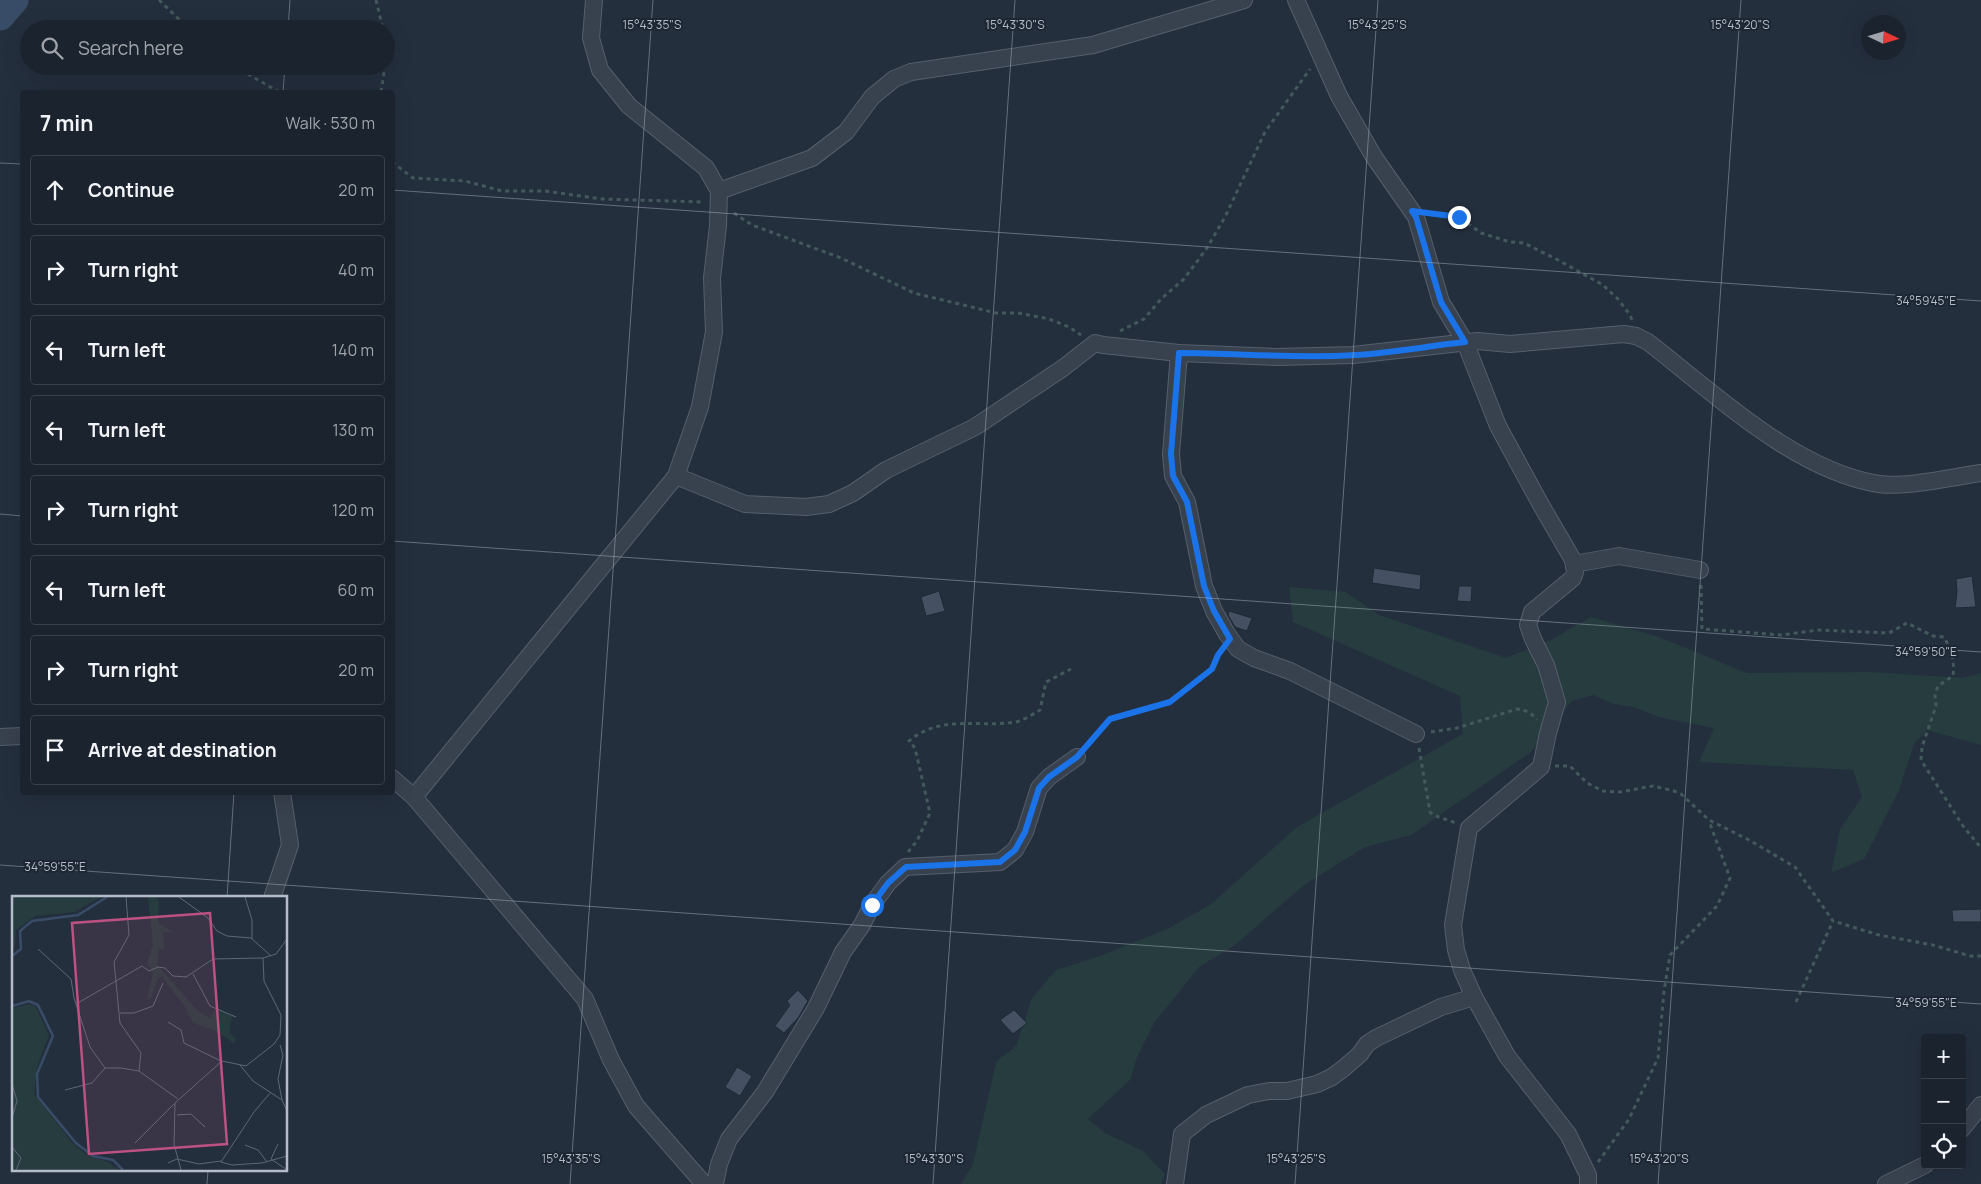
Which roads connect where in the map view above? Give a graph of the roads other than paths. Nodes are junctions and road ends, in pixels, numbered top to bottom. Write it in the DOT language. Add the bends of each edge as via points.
graph roads {
  1 [pos="594,0"];
  2 [pos="1244,0"];
  3 [pos="1296,0"];
  4 [pos="718,197"];
  5 [pos="1465,342"];
  6 [pos="1179,353"];
  7 [pos="1981,473"];
  8 [pos="676,476"];
  9 [pos="1574,564"];
  10 [pos="1700,570"];
  11 [pos="1416,734"];
  12 [pos="20,736"];
  13 [pos="0,737"];
  14 [pos="1077,757"];
  15 [pos="395,781"];
  16 [pos="282,795"];
  17 [pos="414,797"];
  18 [pos="273,896"];
  19 [pos="1474,998"];
  20 [pos="1981,1105"];
  21 [pos="1966,1124"];
  22 [pos="1921,1167"];
  23 [pos="1588,1180"];
  24 [pos="704,1184"];
  25 [pos="715,1184"];
  26 [pos="1175,1184"];
  27 [pos="1886,1184"];
  1 -- 4 [label="street" via="591,38 600,70 629,106 706,168"];
  2 -- 4 [label="street" via="1093,45 911,72 894,79 872,97 846,132 812,158"];
  3 -- 5 [label="street" via="1339,96 1374,157 1416,217 1441,302"];
  4 -- 8 [label="street" via="712,278 714,332 700,407"];
  5 -- 6 [label="street" via="1353,356"];
  5 -- 7 [label="street" via="1510,344 1624,334 1636,336 1796,453 1845,476 1880,484"];
  5 -- 9 [label="street" via="1498,426"];
  6 -- 8 [label="street" via="1095,342 1063,368 975,427 886,470 853,493 829,504 806,507 745,504"];
  6 -- 11 [label="street" via="1171,454 1173,476 1187,502 1204,586 1230,639 1238,649 1254,658 1290,671"];
  8 -- 17 [label="street"];
  9 -- 10 [label="street" via="1619,556"];
  9 -- 19 [label="street" via="1572,578 1532,612 1528,624 1556,696 1556,709 1541,767 1469,828 1453,925 1456,950"];
  12 -- 13 [label="street"];
  14 -- 25 [label="street" via="1039,788 1025,832 1015,850 1000,862 906,867 888,883 843,952 816,1008 765,1092 729,1139"];
  15 -- 17 [label="street"];
  16 -- 18 [label="street" via="290,845"];
  17 -- 24 [label="street" via="585,998 611,1060 636,1106"];
  19 -- 23 [label="street" via="1507,1056 1568,1134"];
  19 -- 26 [label="street" via="1441,1007 1376,1038 1344,1068 1317,1084 1248,1095 1206,1115 1182,1134"];
  20 -- 21 [label="street"];
  22 -- 27 [label="street"];
}
